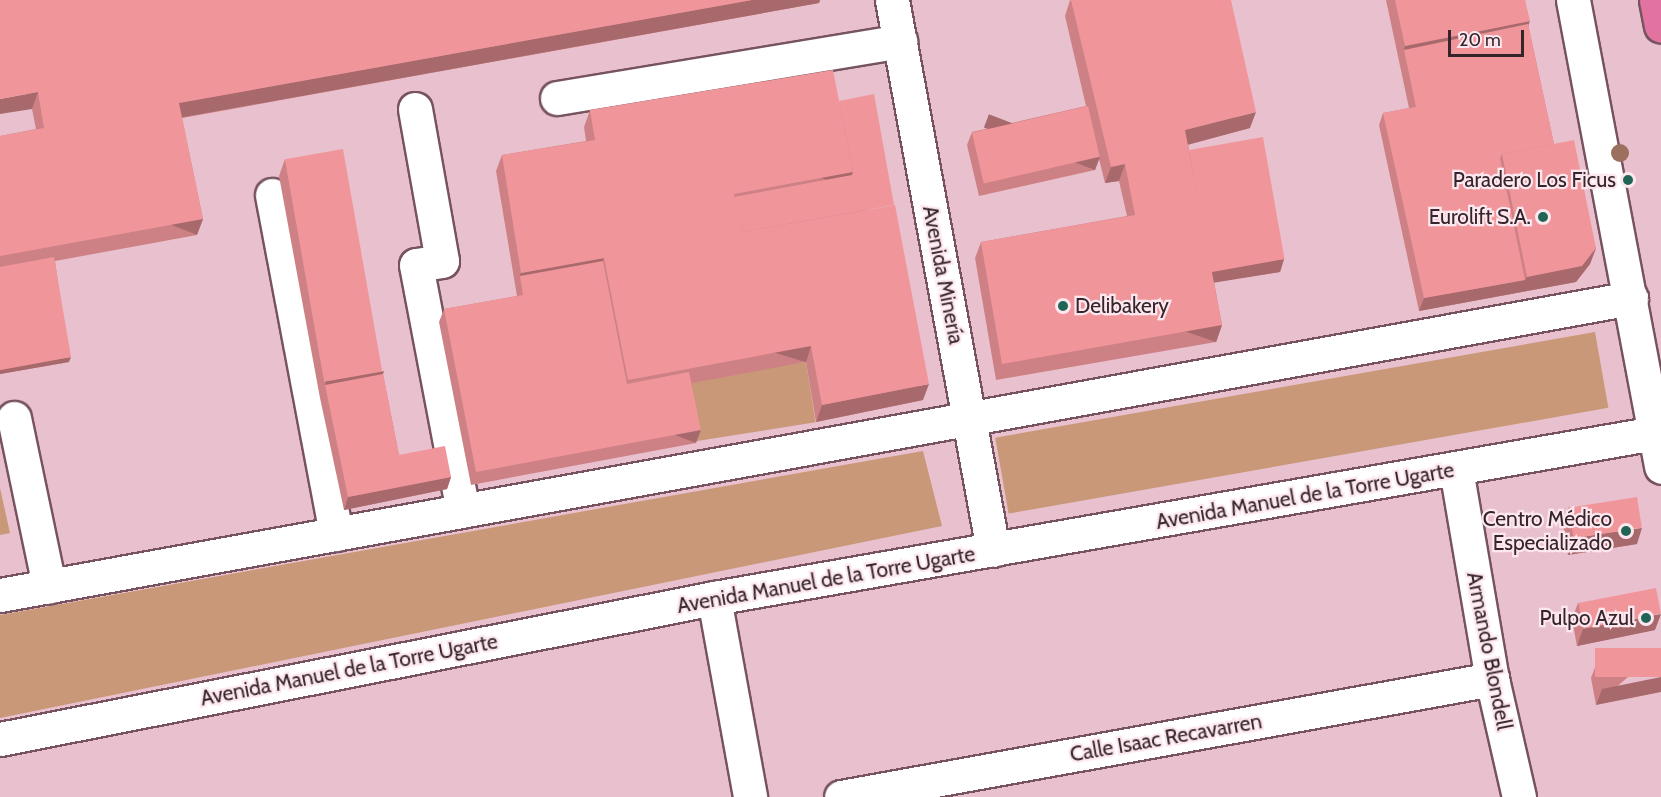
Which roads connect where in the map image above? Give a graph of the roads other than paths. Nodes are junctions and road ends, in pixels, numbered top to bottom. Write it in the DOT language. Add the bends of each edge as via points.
graph roads {
  1 [pos="892,0"];
  2 [pos="1573,0"];
  3 [pos="1656,0"];
  4 [pos="1661,26"];
  5 [pos="900,41"];
  6 [pos="556,98"];
  7 [pos="415,109"];
  8 [pos="272,195"];
  9 [pos="1631,298"];
  10 [pos="14,418"];
  11 [pos="970,421"];
  12 [pos="1655,433"];
  13 [pos="1661,467"];
  14 [pos="1456,469"];
  15 [pos="463,511"];
  16 [pos="336,534"];
  17 [pos="993,550"];
  18 [pos="50,586"];
  19 [pos="0,595"];
  20 [pos="714,598"];
  21 [pos="1492,679"];
  22 [pos="0,739"];
  23 [pos="750,797"];
  24 [pos="841,797"];
  25 [pos="1519,797"];
  1 -- 5 [label="street, Avenida Minería"];
  2 -- 9 [label="street"];
  3 -- 4 [label="highway"];
  5 -- 6 [label="street"];
  5 -- 11 [label="street, Avenida Minería"];
  7 -- 15 [label="street" via="442,261 416,266"];
  8 -- 16 [label="street"];
  9 -- 11 [label="street"];
  9 -- 12 [label="street"];
  10 -- 18 [label="street"];
  11 -- 15 [label="street"];
  11 -- 17 [label="street, Avenida Minería"];
  12 -- 13 [label="street"];
  12 -- 14 [label="street, Avenida Manuel de la Torre Ugarte"];
  14 -- 17 [label="street, Avenida Manuel de la Torre Ugarte"];
  14 -- 21 [label="street, Armando Blondell"];
  15 -- 16 [label="street"];
  16 -- 18 [label="street"];
  17 -- 20 [label="street, Avenida Manuel de la Torre Ugarte"];
  18 -- 19 [label="street"];
  20 -- 22 [label="street, Avenida Manuel de la Torre Ugarte"];
  20 -- 23 [label="street"];
  21 -- 24 [label="street, Calle Isaac Recavarren"];
  21 -- 25 [label="street, Armando Blondell"];
}
